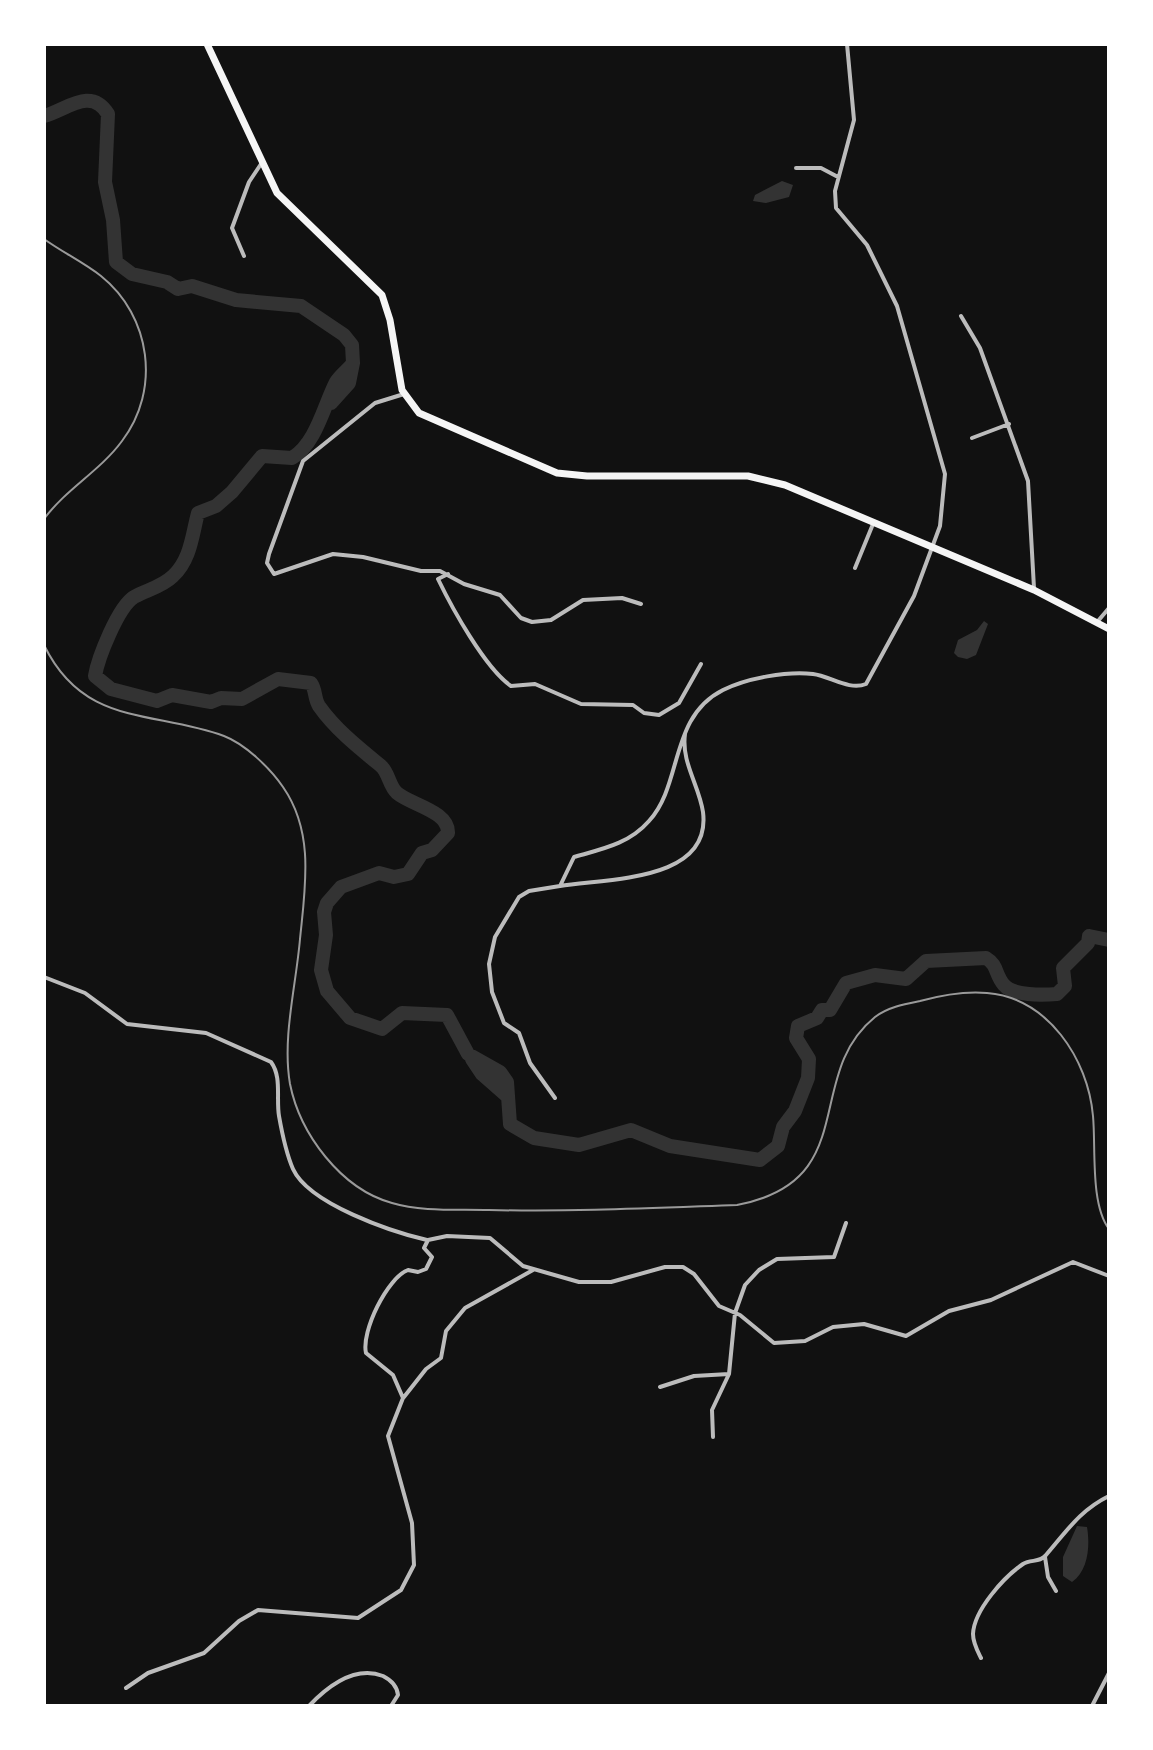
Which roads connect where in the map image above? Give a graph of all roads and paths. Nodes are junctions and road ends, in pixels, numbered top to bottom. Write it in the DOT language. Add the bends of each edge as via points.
graph roads {
  1 [pos="207,44"];
  2 [pos="848,46"];
  3 [pos="261,164"];
  4 [pos="796,168"];
  5 [pos="838,177"];
  6 [pos="244,256"];
  7 [pos="961,316"];
  8 [pos="404,394"];
  9 [pos="1009,424"];
  10 [pos="972,438"];
  11 [pos="874,521"];
  12 [pos="931,548"];
  13 [pos="855,568"];
  14 [pos="448,574"];
  15 [pos="1034,590"];
  16 [pos="641,604"];
  17 [pos="1109,608"];
  18 [pos="1098,621"];
  19 [pos="1109,629"];
  20 [pos="701,664"];
  21 [pos="685,732"];
  22 [pos="560,886"];
  23 [pos="44,977"];
  24 [pos="555,1098"];
  25 [pos="846,1223"];
  26 [pos="428,1240"];
  27 [pos="533,1270"];
  28 [pos="1109,1276"];
  29 [pos="735,1313"];
  30 [pos="729,1374"];
  31 [pos="660,1387"];
  32 [pos="403,1398"];
  33 [pos="713,1437"];
  34 [pos="1109,1496"];
  35 [pos="1045,1557"];
  36 [pos="1056,1591"];
  37 [pos="981,1658"];
  38 [pos="1109,1673"];
  39 [pos="126,1688"];
  40 [pos="309,1706"];
  41 [pos="391,1706"];
  42 [pos="1092,1706"];
  1 -- 3 [label="main road"];
  2 -- 5 [label="street" via="854,120"];
  3 -- 6 [label="street" via="232,228"];
  3 -- 8 [label="main road" via="291,209 382,295"];
  4 -- 5 [label="street" via="821,168"];
  5 -- 12 [label="street" via="836,208 867,245 891,293 943,460 945,497"];
  7 -- 9 [label="street" via="980,348"];
  8 -- 11 [label="main road" via="412,408 428,418 557,473 748,476"];
  8 -- 14 [label="street" via="375,403 303,461 267,563 279,574 333,554"];
  9 -- 10 [label="street"];
  9 -- 15 [label="street" via="1032,500"];
  11 -- 12 [label="main road"];
  11 -- 13 [label="street"];
  12 -- 15 [label="main road"];
  12 -- 21 [label="street" via="907,615 866,684 806,674 760,679 723,690"];
  14 -- 16 [label="street" via="500,595 521,618 532,622 551,620 583,600 622,598"];
  14 -- 20 [label="street" via="438,579 444,595 483,657 511,686 535,684 581,704 633,705 659,715 684,697"];
  15 -- 18 [label="main road"];
  17 -- 18 [label="street"];
  18 -- 19 [label="main road"];
  21 -- 22 [label="street" via="662,799 648,822 609,848 574,857"];
  21 -- 22 [label="street" via="685,755 703,812 691,851 644,876"];
  22 -- 24 [label="street" via="519,897 495,937 489,964 504,1023 519,1033 530,1063"];
  23 -- 26 [label="street" via="85,993 127,1024 206,1033 271,1062 277,1073 281,1126 298,1176 362,1220"];
  25 -- 29 [label="street" via="834,1257 777,1259 752,1277"];
  26 -- 27 [label="street" via="490,1238"];
  26 -- 32 [label="street" via="424,1248 432,1254 426,1269 399,1275 377,1306 365,1340 366,1353 388,1370"];
  27 -- 29 [label="street" via="596,1283 683,1267 719,1306"];
  27 -- 32 [label="street" via="465,1308 446,1331 441,1358"];
  28 -- 29 [label="street" via="1079,1263 1066,1264 991,1300 949,1311 906,1336 873,1324 852,1325 782,1344 769,1341"];
  29 -- 30 [label="street"];
  30 -- 31 [label="street" via="694,1376"];
  30 -- 33 [label="street" via="712,1410"];
  32 -- 39 [label="street" via="388,1436 412,1523 414,1565 401,1590 358,1618 258,1610 204,1653 148,1673"];
  34 -- 35 [label="street" via="1077,1516"];
  35 -- 36 [label="street"];
  35 -- 37 [label="street" via="1018,1569 983,1608 973,1639"];
  38 -- 42 [label="street"];
  40 -- 41 [label="street" via="335,1683 362,1674 380,1675 394,1685 398,1695"];
}
